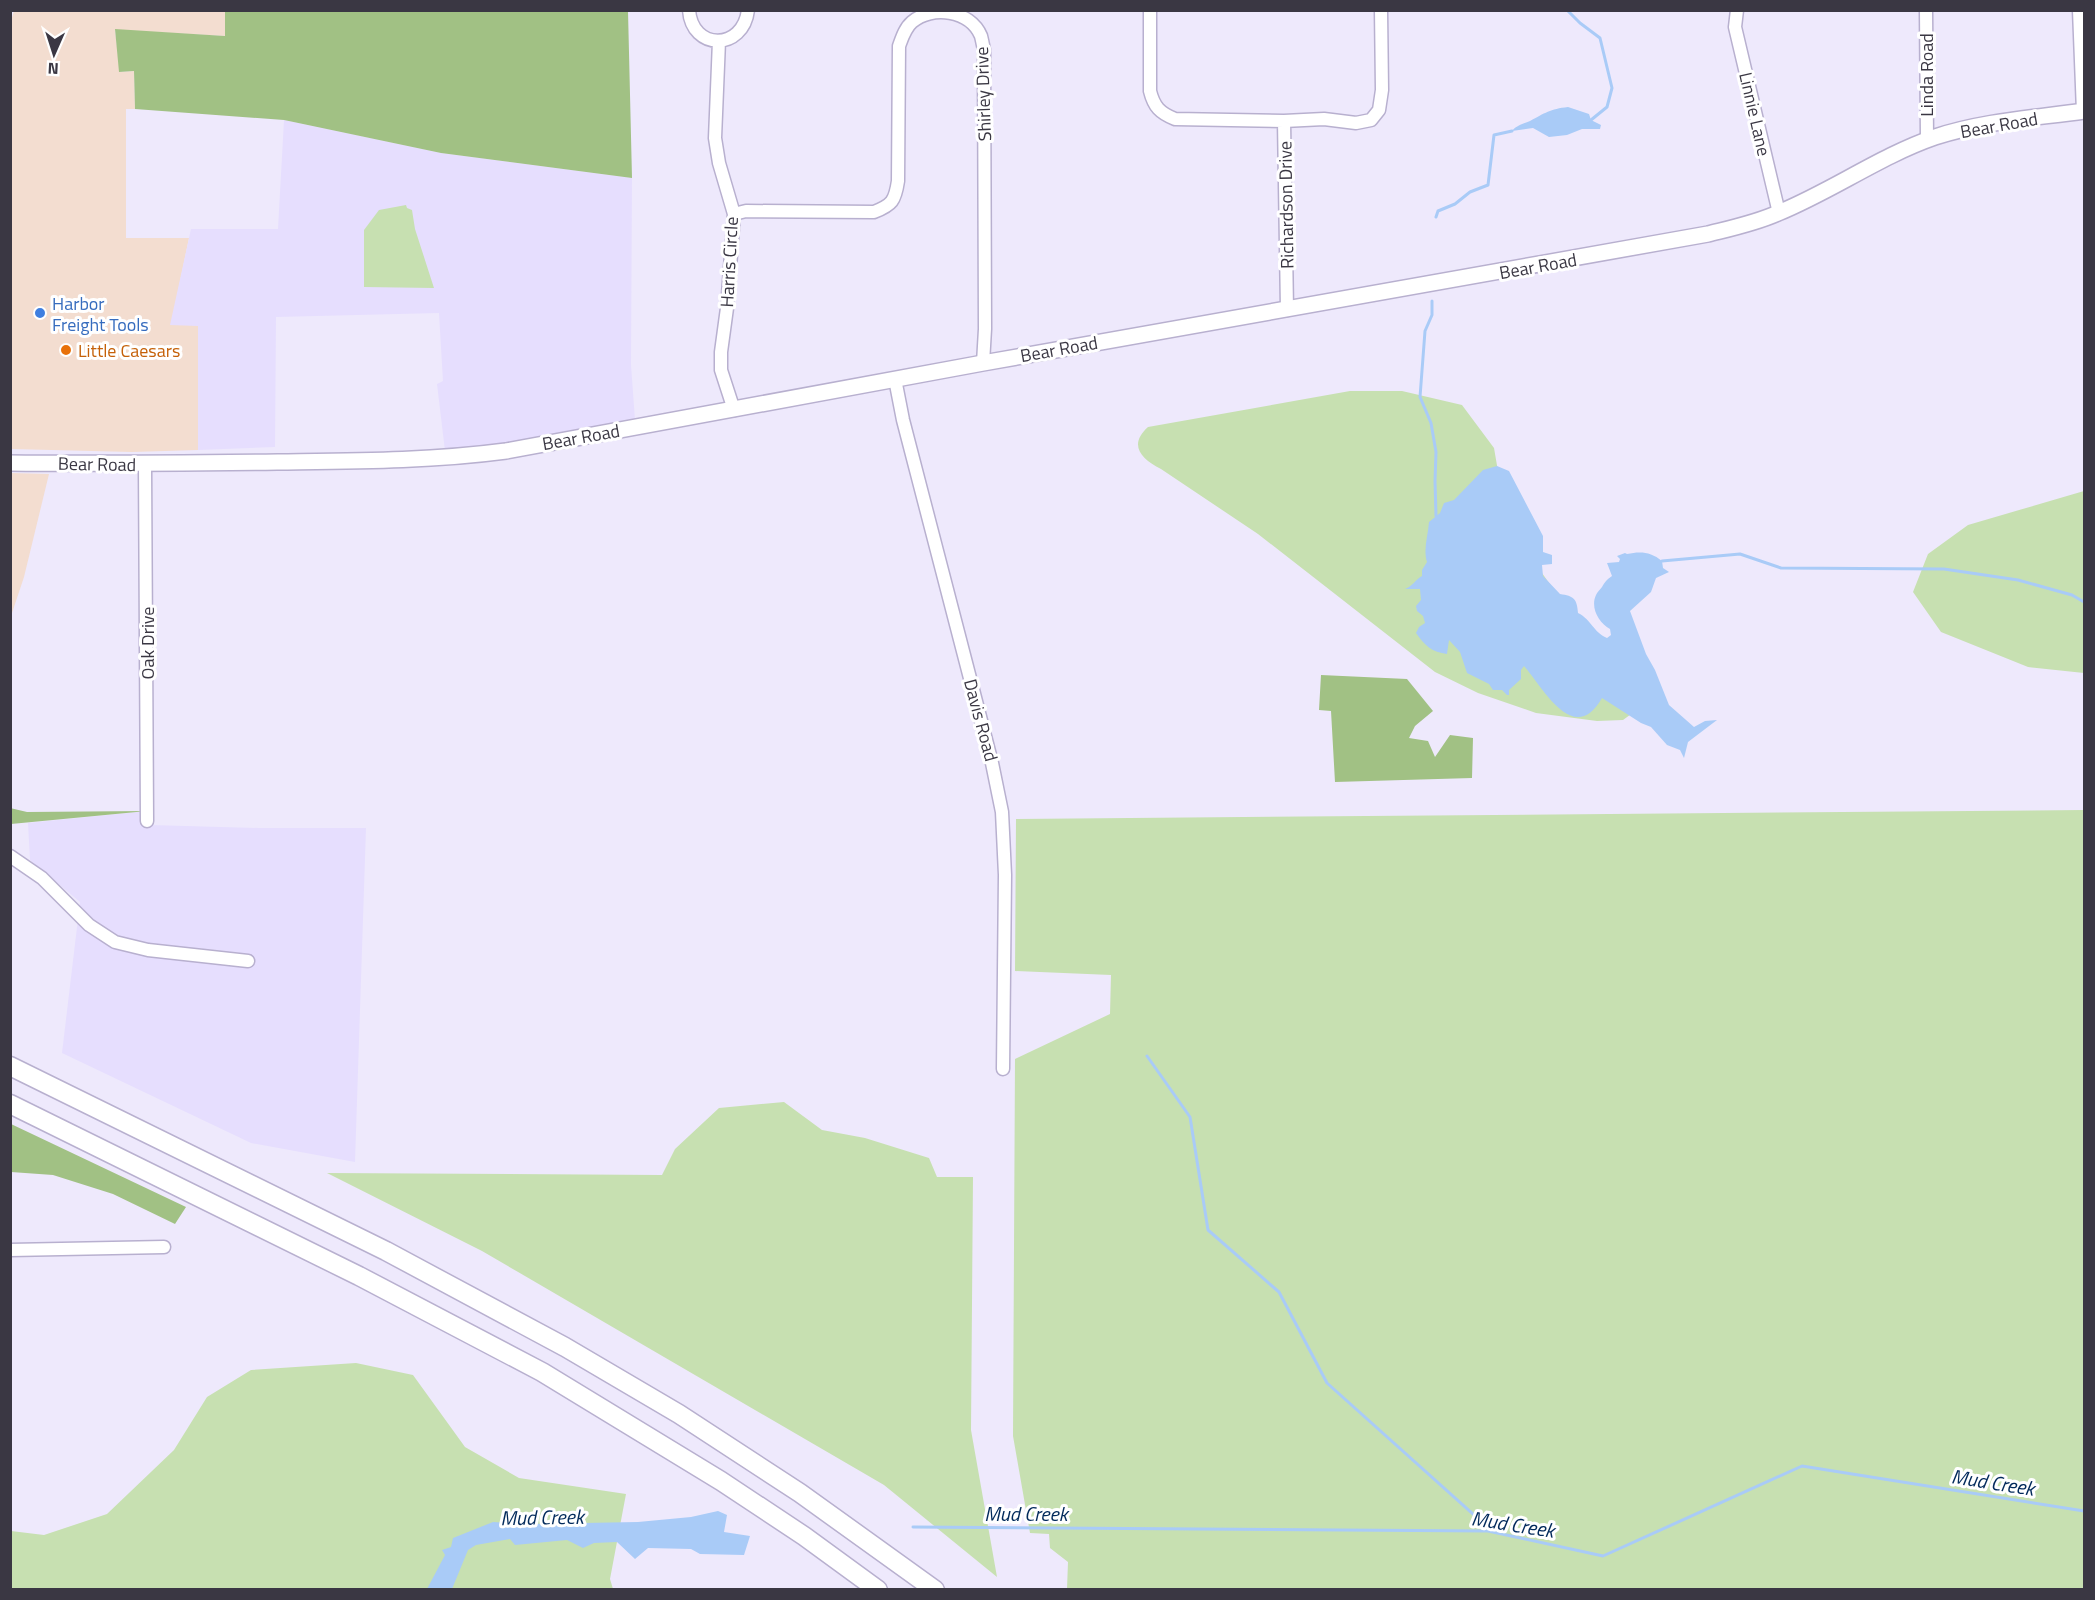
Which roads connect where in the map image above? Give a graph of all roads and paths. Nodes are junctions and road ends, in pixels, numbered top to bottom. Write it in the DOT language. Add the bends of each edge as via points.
graph roads {
  1 [pos="689,10"];
  2 [pos="748,10"];
  3 [pos="1150,10"];
  4 [pos="1381,10"];
  5 [pos="1926,10"];
  6 [pos="2079,10"];
  7 [pos="1736,13"];
  8 [pos="719,41"];
  9 [pos="2084,111"];
  10 [pos="1284,121"];
  11 [pos="1927,140"];
  12 [pos="1779,213"];
  13 [pos="734,214"];
  14 [pos="1287,310"];
  15 [pos="983,363"];
  16 [pos="895,379"];
  17 [pos="734,410"];
  18 [pos="10,463"];
  19 [pos="145,465"];
  20 [pos="147,822"];
  21 [pos="10,855"];
  22 [pos="248,961"];
  23 [pos="10,1066"];
  24 [pos="1003,1069"];
  25 [pos="10,1104"];
  26 [pos="164,1247"];
  27 [pos="10,1251"];
  28 [pos="878,1590"];
  29 [pos="935,1590"];
  1 -- 8 [label="street" via="697,33"];
  2 -- 8 [label="street" via="740,32"];
  3 -- 10 [label="street" via="1150,91 1161,114 1175,119"];
  4 -- 10 [label="street, Richardson Drive" via="1382,90 1379,110 1371,120"];
  5 -- 11 [label="street, Linda Road"];
  6 -- 9 [label="street"];
  7 -- 12 [label="street, Linnie Lane" via="1735,27"];
  8 -- 13 [label="street, Harris Circle" via="715,138"];
  9 -- 11 [label="main road, Bear Road" via="1982,125"];
  10 -- 14 [label="street, Richardson Drive"];
  11 -- 12 [label="main road, Bear Road"];
  12 -- 14 [label="main road, Bear Road" via="1753,223 1655,245"];
  13 -- 15 [label="street, Shirley Drive" via="873,212 888,207 896,195 898,181 898,46 911,23 923,15 958,14 981,35 984,50"];
  13 -- 17 [label="street, Harris Circle" via="721,370"];
  14 -- 15 [label="main road, Bear Road"];
  15 -- 16 [label="main road, Bear Road"];
  16 -- 17 [label="main road, Bear Road"];
  16 -- 24 [label="street, Davis Road" via="1002,812"];
  17 -- 19 [label="main road, Bear Road" via="456,458"];
  18 -- 19 [label="main road, Bear Road"];
  19 -- 20 [label="street, Oak Drive"];
  21 -- 22 [label="street" via="42,878 89,925 115,942 148,950"];
  23 -- 29 [label="highway" via="386,1251 565,1347 679,1414 791,1487"];
  25 -- 28 [label="highway" via="359,1276 542,1372 721,1481"];
  26 -- 27 [label="street"];
}
